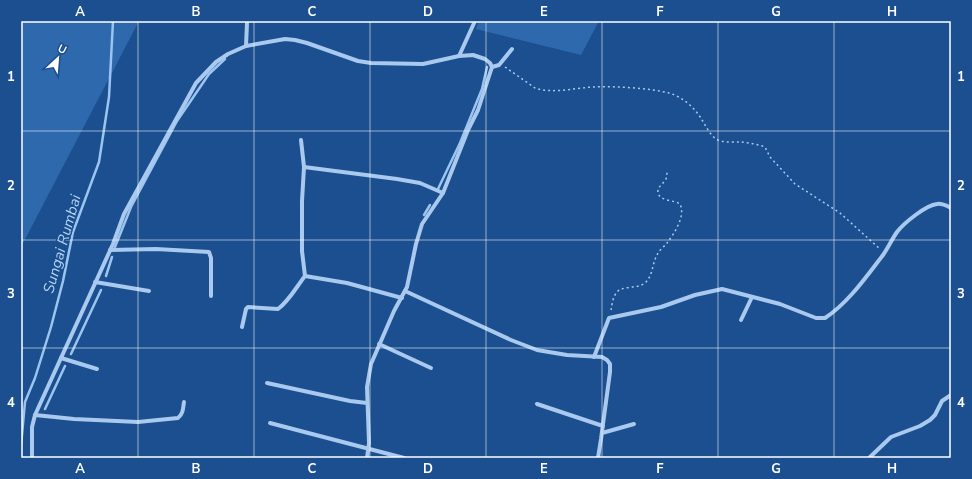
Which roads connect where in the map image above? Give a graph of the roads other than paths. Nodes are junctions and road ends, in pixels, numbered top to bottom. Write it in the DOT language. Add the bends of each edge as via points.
graph roads {
  1 [pos="475,21"];
  2 [pos="247,23"];
  3 [pos="246,46"];
  4 [pos="512,50"];
  5 [pos="459,56"];
  6 [pos="492,67"];
  7 [pos="301,140"];
  8 [pos="304,168"];
  9 [pos="443,193"];
  10 [pos="951,208"];
  11 [pos="110,250"];
  12 [pos="305,276"];
  13 [pos="95,282"];
  14 [pos="149,290"];
  15 [pos="405,292"];
  16 [pos="211,296"];
  17 [pos="752,297"];
  18 [pos="402,298"];
  19 [pos="741,320"];
  20 [pos="242,327"];
  21 [pos="379,344"];
  22 [pos="594,357"];
  23 [pos="61,358"];
  24 [pos="431,368"];
  25 [pos="97,369"];
  26 [pos="267,383"];
  27 [pos="951,395"];
  28 [pos="184,402"];
  29 [pos="367,403"];
  30 [pos="538,404"];
  31 [pos="35,415"];
  32 [pos="270,423"];
  33 [pos="634,424"];
  34 [pos="603,426"];
  35 [pos="602,433"];
  36 [pos="368,449"];
  37 [pos="32,458"];
  38 [pos="367,458"];
  39 [pos="404,458"];
  40 [pos="598,458"];
  41 [pos="869,458"];
  1 -- 5 [label="street"];
  2 -- 3 [label="street"];
  3 -- 5 [label="street" via="273,40 296,40 371,63 423,64"];
  3 -- 11 [label="street" via="216,62 196,83 124,214"];
  4 -- 6 [label="street" via="499,65"];
  5 -- 6 [label="street" via="479,57 488,61"];
  6 -- 9 [label="street" via="478,110"];
  7 -- 8 [label="street"];
  8 -- 9 [label="street" via="420,183"];
  8 -- 12 [label="street" via="302,251"];
  9 -- 15 [label="street" via="422,224"];
  10 -- 17 [label="street" via="938,203 925,209 902,228 842,305 825,318 816,318 786,306"];
  11 -- 13 [label="street"];
  11 -- 16 [label="street" via="209,252 212,258"];
  12 -- 18 [label="street" via="347,283"];
  12 -- 20 [label="street" via="278,309 248,307"];
  13 -- 14 [label="street"];
  13 -- 23 [label="street"];
  15 -- 18 [label="street"];
  15 -- 22 [label="street" via="537,350"];
  17 -- 19 [label="street"];
  17 -- 22 [label="street" via="719,288 661,307 609,318"];
  18 -- 21 [label="street"];
  21 -- 24 [label="street"];
  21 -- 29 [label="street" via="371,364"];
  22 -- 34 [label="street" via="602,357 610,364"];
  23 -- 25 [label="street"];
  23 -- 31 [label="street"];
  26 -- 29 [label="street"];
  27 -- 41 [label="street" via="942,401 930,420 891,437"];
  28 -- 31 [label="street" via="181,416 178,418 138,422"];
  29 -- 36 [label="street"];
  30 -- 34 [label="street"];
  31 -- 37 [label="street" via="32,427"];
  32 -- 36 [label="street"];
  33 -- 35 [label="street"];
  34 -- 35 [label="street"];
  35 -- 40 [label="street"];
  36 -- 38 [label="street"];
  36 -- 39 [label="street"];
}
